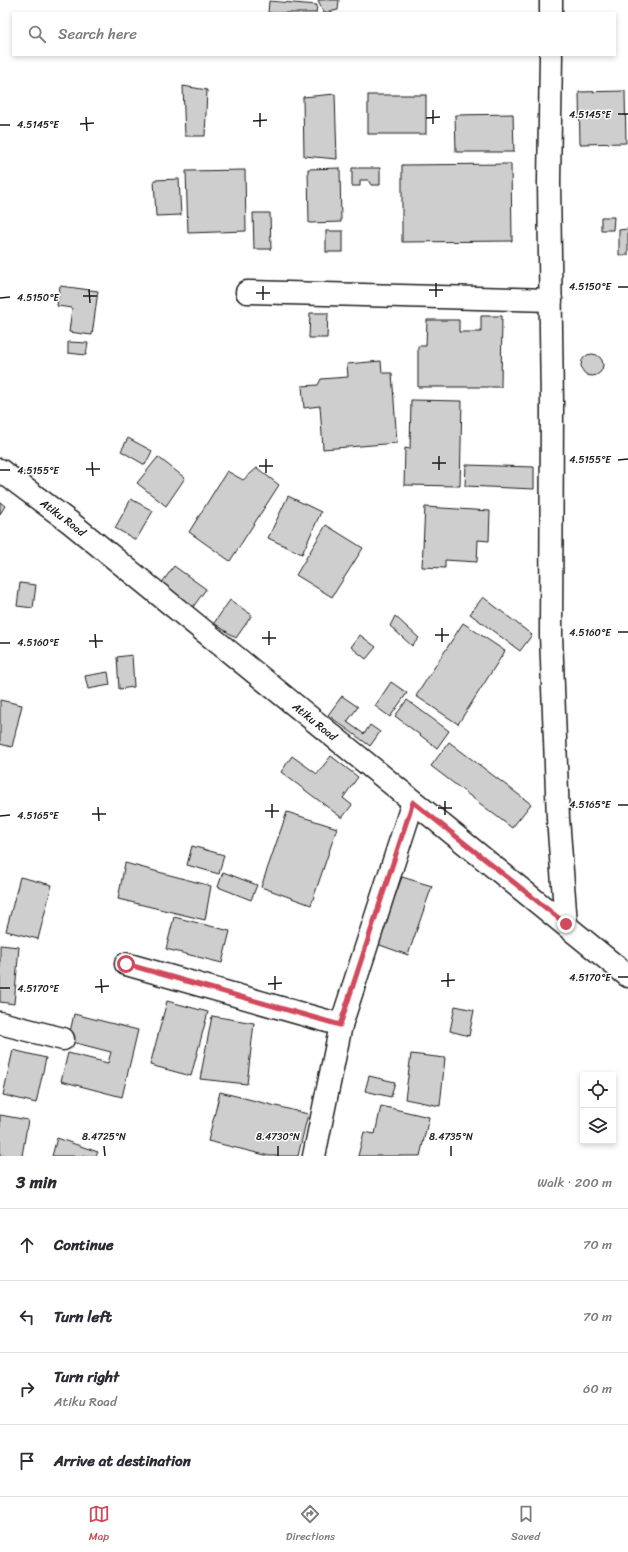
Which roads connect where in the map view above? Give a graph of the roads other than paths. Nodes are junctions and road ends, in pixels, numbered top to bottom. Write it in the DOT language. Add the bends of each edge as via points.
graph roads {
  1 [pos="551,0"];
  2 [pos="551,12"];
  3 [pos="551,56"];
  4 [pos="247,292"];
  5 [pos="551,300"];
  6 [pos="0,470"];
  7 [pos="413,802"];
  8 [pos="566,924"];
  9 [pos="126,964"];
  10 [pos="628,976"];
  11 [pos="0,1023"];
  12 [pos="340,1025"];
  13 [pos="63,1039"];
  14 [pos="314,1156"];
  1 -- 2 [label="street"];
  3 -- 5 [label="street"];
  4 -- 5 [label="street"];
  5 -- 8 [label="street" via="552,635 558,818"];
  6 -- 7 [label="street, Atiku Road" via="71,523"];
  7 -- 8 [label="street, Atiku Road"];
  7 -- 12 [label="street"];
  8 -- 10 [label="street, Atiku Road"];
  9 -- 12 [label="street"];
  11 -- 13 [label="street"];
  12 -- 14 [label="street"];
}
